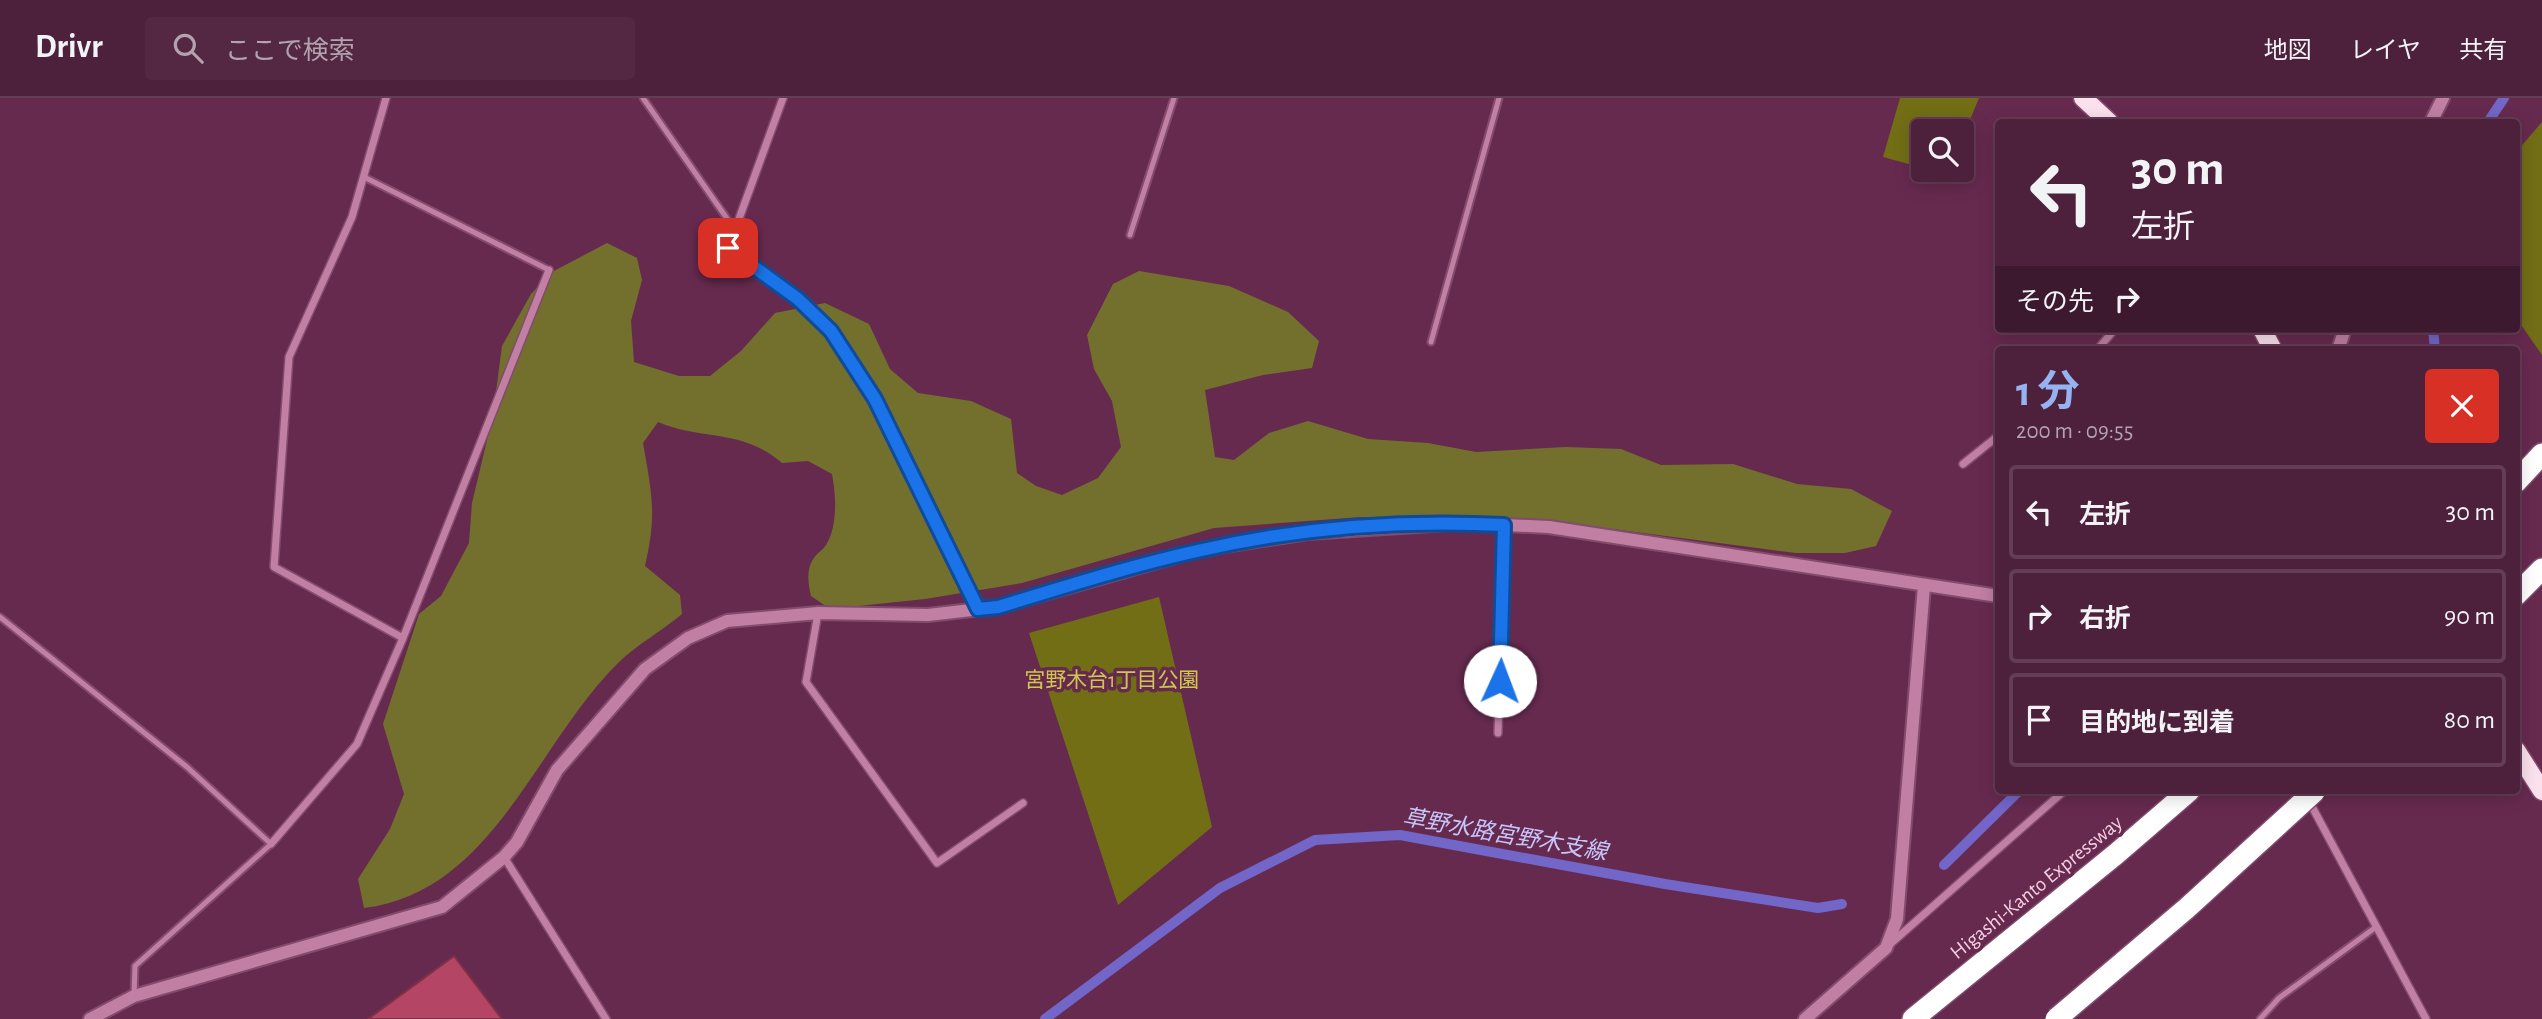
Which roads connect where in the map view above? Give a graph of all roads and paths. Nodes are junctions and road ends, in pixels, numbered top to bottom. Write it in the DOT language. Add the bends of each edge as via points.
graph roads {
  1 [pos="386,98"];
  2 [pos="643,98"];
  3 [pos="783,98"];
  4 [pos="1174,98"];
  5 [pos="1499,98"];
  6 [pos="2084,98"];
  7 [pos="2443,98"];
  8 [pos="2106,119"];
  9 [pos="2432,119"];
  10 [pos="364,177"];
  11 [pos="735,231"];
  12 [pos="1130,235"];
  13 [pos="549,270"];
  14 [pos="1431,342"];
  15 [pos="1995,438"];
  16 [pos="2542,454"];
  17 [pos="1963,464"];
  18 [pos="2520,478"];
  19 [pos="1504,525"];
  20 [pos="2542,569"];
  21 [pos="1924,586"];
  22 [pos="2520,591"];
  23 [pos="1995,596"];
  24 [pos="978,609"];
  25 [pos="818,613"];
  26 [pos="0,617"];
  27 [pos="403,638"];
  28 [pos="1498,733"];
  29 [pos="2520,756"];
  30 [pos="2542,791"];
  31 [pos="2061,794"];
  32 [pos="2186,794"];
  33 [pos="2306,794"];
  34 [pos="2312,794"];
  35 [pos="1023,803"];
  36 [pos="271,844"];
  37 [pos="505,858"];
  38 [pos="2376,927"];
  39 [pos="1886,948"];
  40 [pos="134,996"];
  41 [pos="90,1019"];
  42 [pos="606,1019"];
  43 [pos="1805,1019"];
  44 [pos="1913,1019"];
  45 [pos="2056,1019"];
  46 [pos="2260,1019"];
  47 [pos="2426,1019"];
  1 -- 10 [label="street"];
  2 -- 11 [label="lane"];
  3 -- 11 [label="street"];
  4 -- 12 [label="lane"];
  5 -- 14 [label="lane"];
  6 -- 8 [label="main road"];
  7 -- 9 [label="street"];
  10 -- 13 [label="lane"];
  10 -- 27 [label="street" via="352,217 289,357 274,567"];
  11 -- 24 [label="street" via="728,248 798,299 831,331 875,399"];
  13 -- 27 [label="street"];
  15 -- 17 [label="street"];
  16 -- 18 [label="highway"];
  19 -- 21 [label="street" via="1576,531"];
  19 -- 24 [label="street" via="1437,524 1307,533 1199,550"];
  19 -- 28 [label="street"];
  20 -- 22 [label="highway"];
  21 -- 23 [label="street"];
  21 -- 39 [label="street" via="1897,919"];
  24 -- 25 [label="street" via="928,615"];
  25 -- 35 [label="street" via="806,682 937,863"];
  25 -- 37 [label="street" via="727,621 688,638 645,668 557,770"];
  26 -- 36 [label="lane" via="187,767"];
  27 -- 36 [label="street" via="356,744"];
  29 -- 30 [label="main road"];
  31 -- 39 [label="street"];
  32 -- 44 [label="highway, Higashi-Kanto Expressway"];
  33 -- 38 [label="street"];
  34 -- 45 [label="highway, bridge"];
  36 -- 40 [label="lane" via="135,966"];
  37 -- 40 [label="street" via="442,907"];
  37 -- 42 [label="street"];
  38 -- 46 [label="lane" via="2279,999"];
  38 -- 47 [label="street"];
  39 -- 43 [label="street"];
  40 -- 41 [label="street"];
}
